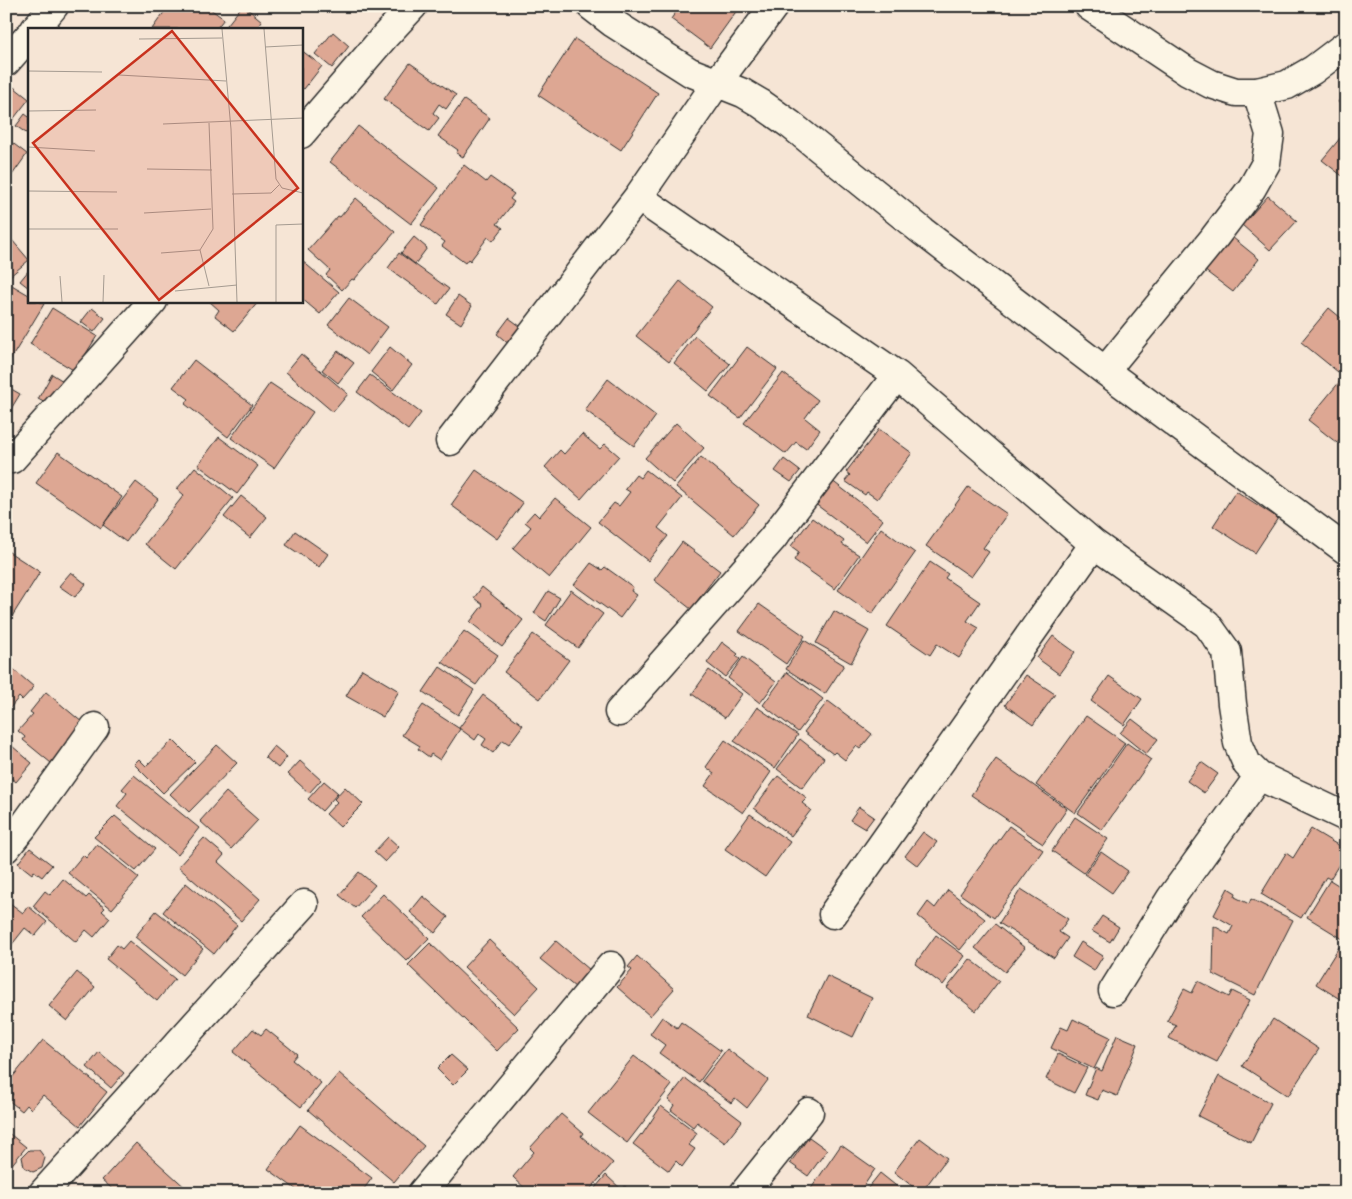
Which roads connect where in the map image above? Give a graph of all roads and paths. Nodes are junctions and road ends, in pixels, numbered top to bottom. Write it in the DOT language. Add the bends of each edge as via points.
graph roads {
  1 [pos="54,6"];
  2 [pos="413,6"];
  3 [pos="590,6"];
  4 [pos="774,6"];
  5 [pos="1089,6"];
  6 [pos="36,28"];
  7 [pos="28,37"];
  8 [pos="1346,45"];
  9 [pos="6,62"];
  10 [pos="716,84"];
  11 [pos="1257,92"];
  12 [pos="302,133"];
  13 [pos="638,197"];
  14 [pos="152,302"];
  15 [pos="1105,371"];
  16 [pos="897,375"];
  17 [pos="450,441"];
  18 [pos="12,459"];
  19 [pos="1094,544"];
  20 [pos="1346,550"];
  21 [pos="619,712"];
  22 [pos="95,727"];
  23 [pos="1259,776"];
  24 [pos="1346,817"];
  25 [pos="6,848"];
  26 [pos="304,904"];
  27 [pos="833,914"];
  28 [pos="610,966"];
  29 [pos="1113,991"];
  30 [pos="809,1112"];
  31 [pos="43,1193"];
  32 [pos="422,1193"];
  33 [pos="744,1193"];
  1 -- 6 [label="street"];
  2 -- 12 [label="street"];
  3 -- 10 [label="street" via="690,72"];
  4 -- 10 [label="street"];
  5 -- 11 [label="street" via="1188,72 1236,92"];
  7 -- 9 [label="street"];
  8 -- 11 [label="street" via="1286,86"];
  10 -- 13 [label="street"];
  10 -- 15 [label="street" via="743,93 791,125 922,231"];
  11 -- 15 [label="street" via="1270,134 1266,163 1252,188 1214,238"];
  13 -- 16 [label="street"];
  13 -- 17 [label="street"];
  14 -- 18 [label="street"];
  15 -- 20 [label="street"];
  16 -- 19 [label="street"];
  16 -- 21 [label="street" via="772,539"];
  19 -- 23 [label="street" via="1207,624 1228,652 1238,743 1247,764"];
  19 -- 27 [label="street"];
  22 -- 25 [label="street"];
  23 -- 24 [label="street"];
  23 -- 29 [label="street" via="1171,898"];
  26 -- 31 [label="street"];
  28 -- 32 [label="street"];
  30 -- 33 [label="street"];
}
